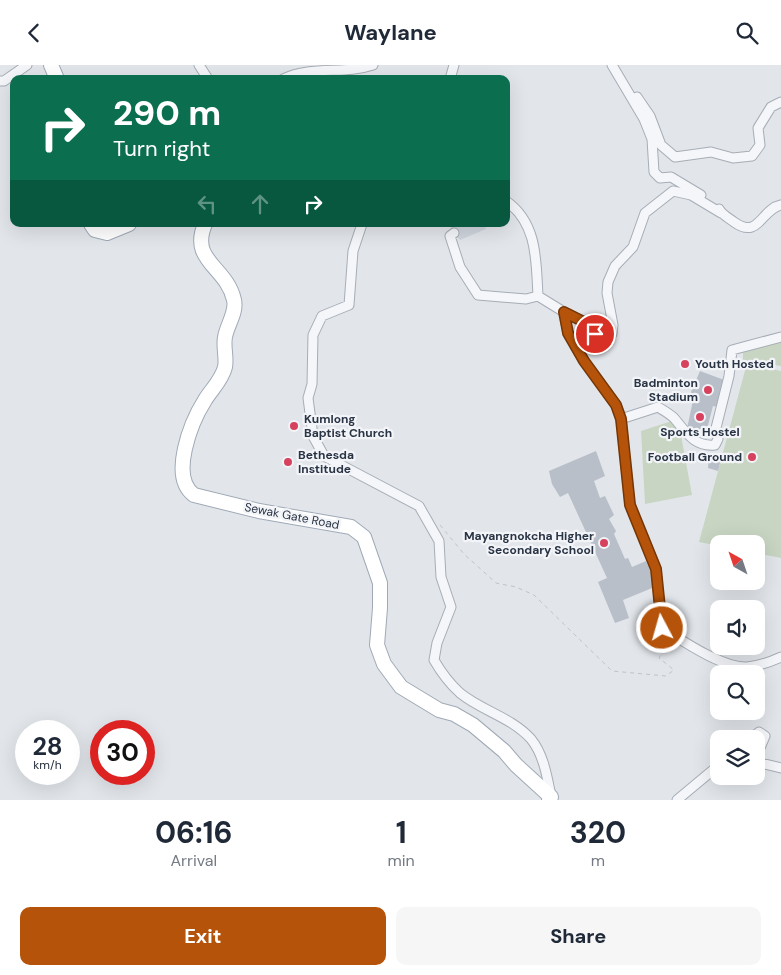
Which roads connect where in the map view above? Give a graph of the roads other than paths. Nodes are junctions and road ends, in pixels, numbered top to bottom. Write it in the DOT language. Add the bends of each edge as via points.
graph roads {
  1 [pos="27,65"];
  2 [pos="374,65"];
  3 [pos="612,65"];
  4 [pos="616,65"];
  5 [pos="13,75"];
  6 [pos="294,75"];
  7 [pos="781,102"];
  8 [pos="510,204"];
  9 [pos="781,205"];
  10 [pos="720,213"];
  11 [pos="93,227"];
  12 [pos="122,227"];
  13 [pos="204,227"];
  14 [pos="361,227"];
  15 [pos="454,233"];
  16 [pos="538,296"];
  17 [pos="564,312"];
  18 [pos="781,337"];
  19 [pos="621,419"];
  20 [pos="781,657"];
  21 [pos="765,764"];
  22 [pos="781,768"];
  23 [pos="710,772"];
  24 [pos="550,799"];
  25 [pos="677,800"];
  1 -- 5 [label="street"];
  2 -- 6 [label="street" via="360,69 314,68"];
  3 -- 10 [label="street" via="652,139 654,172 660,178 671,177 716,204"];
  4 -- 7 [label="street" via="650,116 661,145 675,157 710,152 733,158 752,156 760,145 758,128 771,107"];
  8 -- 16 [label="street" via="517,208 538,257"];
  9 -- 10 [label="street" via="772,208 752,228 740,227"];
  10 -- 17 [label="street" via="691,195 673,191 644,213 633,247 615,266 608,282 612,334 604,338 595,334 584,322"];
  11 -- 12 [label="main road" via="107,233"];
  13 -- 24 [label="main road, Sewak Gate Road" via="200,235 202,250 224,276 235,301 225,336 225,367 204,401 183,456 184,482 188,490 194,495 259,511 351,527 364,537 380,583 377,645 384,664 401,687 439,710 473,725 504,751"];
  14 -- 24 [label="street" via="353,251 349,305 322,316 313,335 312,384 308,398 313,436 324,456 418,506 439,541 441,577 451,607 434,660 441,673 461,694 511,721 532,740 544,761"];
  15 -- 16 [label="street" via="450,236 460,267 478,295 526,299"];
  16 -- 17 [label="street"];
  17 -- 19 [label="street" via="568,333 616,405"];
  18 -- 19 [label="street" via="732,350 715,445 704,446 694,440 681,430 673,417 658,407"];
  19 -- 20 [label="street" via="630,505 656,569 662,628 726,663 746,667"];
  21 -- 22 [label="street"];
  23 -- 25 [label="street"];
}
